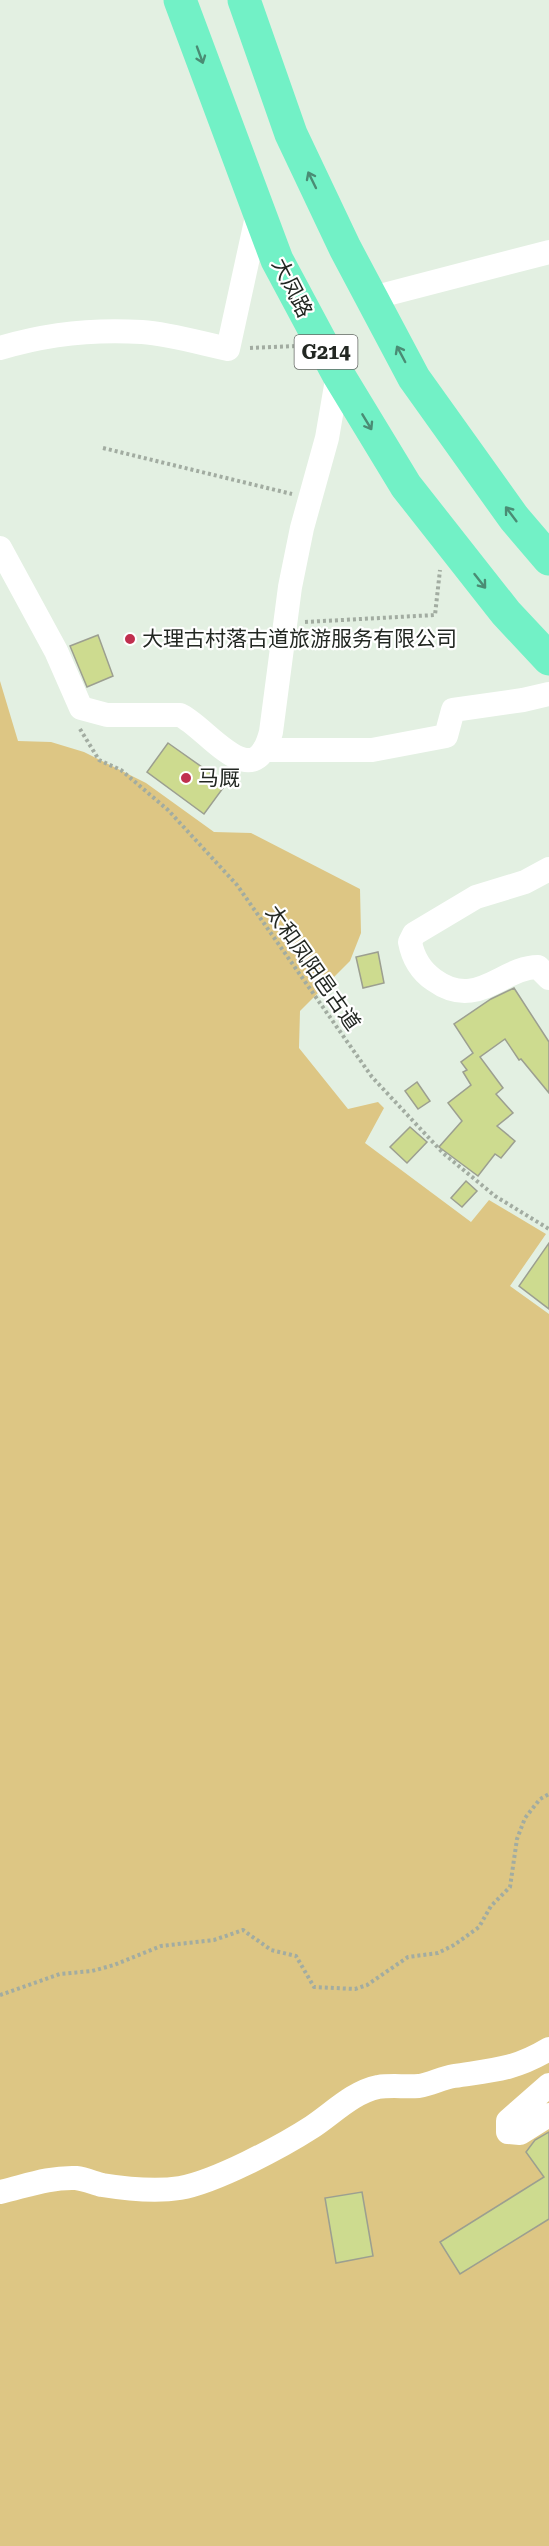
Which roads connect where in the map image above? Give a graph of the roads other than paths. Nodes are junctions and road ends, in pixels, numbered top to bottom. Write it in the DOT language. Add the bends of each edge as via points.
graph roads {
  1 [pos="180,0"];
  2 [pos="244,0"];
  3 [pos="258,212"];
  4 [pos="549,252"];
  5 [pos="372,298"];
  6 [pos="0,348"];
  7 [pos="338,374"];
  8 [pos="0,548"];
  9 [pos="549,559"];
  10 [pos="549,659"];
  11 [pos="549,694"];
  12 [pos="264,750"];
  13 [pos="549,869"];
  14 [pos="549,978"];
  15 [pos="549,2049"];
  16 [pos="549,2085"];
  17 [pos="549,2115"];
  18 [pos="0,2192"];
  1 -- 3 [label="highway, 大凤路 / G214, one-way"];
  5 -- 2 [label="highway, G214, one-way" via="291,134"];
  3 -- 6 [label="street" via="228,349 144,332 99,331 63,334"];
  3 -- 7 [label="highway, 大凤路 / G214" via="277,260"];
  4 -- 5 [label="street"];
  9 -- 5 [label="highway, G214, one-way" via="514,518 414,378"];
  7 -- 10 [label="highway, 大凤路 / G214, one-way" via="406,486 506,613"];
  7 -- 12 [label="street" via="327,438 290,587 271,732"];
  8 -- 12 [label="street" via="56,651 81,708 107,715 180,715 190,719 230,756 246,760"];
  11 -- 12 [label="street" via="453,710 446,736 372,750"];
  13 -- 14 [label="street" via="525,882 476,897 414,934 410,942 423,972 442,986 464,991 488,987 526,967 538,967"];
  15 -- 18 [label="street" via="525,2063 493,2072 420,2085 377,2087 356,2095 310,2128 258,2157 183,2188 144,2189 62,2178"];
  16 -- 17 [label="street" via="508,2121 508,2132 520,2133"];
}
